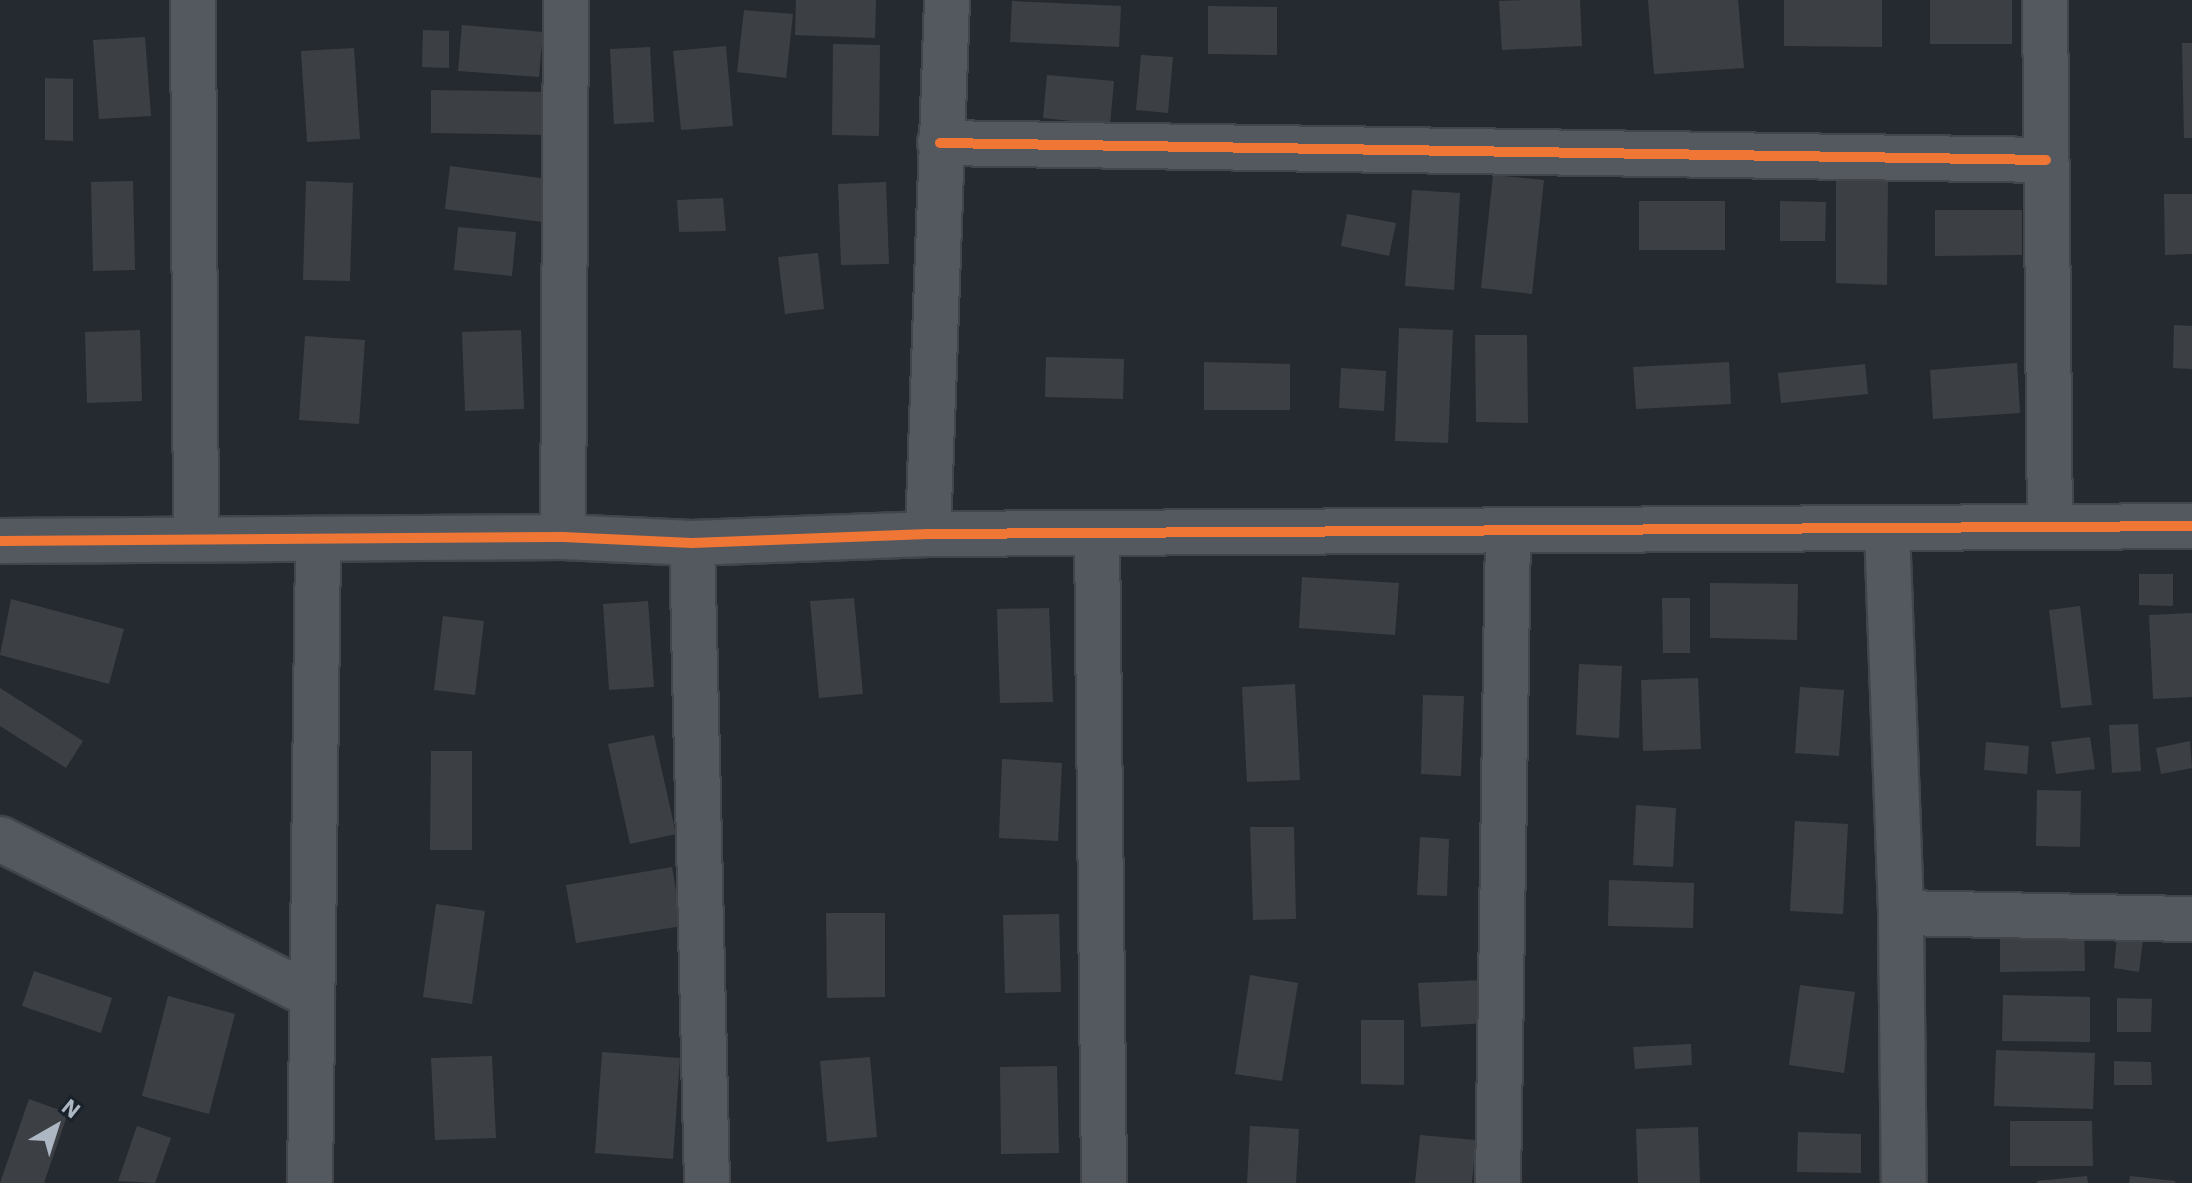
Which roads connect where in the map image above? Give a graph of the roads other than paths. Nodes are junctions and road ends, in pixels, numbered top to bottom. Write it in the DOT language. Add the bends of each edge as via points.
graph roads {
  1 [pos="193,0"];
  2 [pos="566,0"];
  3 [pos="947,0"];
  4 [pos="2045,0"];
  5 [pos="940,143"];
  6 [pos="2046,160"];
  7 [pos="2192,526"];
  8 [pos="2050,527"];
  9 [pos="1887,529"];
  10 [pos="1508,531"];
  11 [pos="928,534"];
  12 [pos="1097,534"];
  13 [pos="563,537"];
  14 [pos="196,539"];
  15 [pos="0,541"];
  16 [pos="318,542"];
  17 [pos="692,543"];
  18 [pos="0,839"];
  19 [pos="1901,913"];
  20 [pos="2192,919"];
  21 [pos="312,996"];
  22 [pos="310,1183"];
  23 [pos="707,1183"];
  24 [pos="1104,1183"];
  25 [pos="1498,1183"];
  26 [pos="1904,1183"];
  1 -- 14 [label="street"];
  2 -- 13 [label="street"];
  3 -- 5 [label="street"];
  4 -- 6 [label="street"];
  5 -- 6 [label="street"];
  5 -- 11 [label="street"];
  6 -- 8 [label="street"];
  7 -- 8 [label="street"];
  8 -- 9 [label="street"];
  9 -- 10 [label="street"];
  9 -- 19 [label="street"];
  10 -- 12 [label="street"];
  10 -- 25 [label="street"];
  11 -- 12 [label="street"];
  11 -- 17 [label="street"];
  12 -- 24 [label="street"];
  13 -- 16 [label="street"];
  13 -- 17 [label="street"];
  14 -- 15 [label="street"];
  14 -- 16 [label="street"];
  16 -- 21 [label="street"];
  17 -- 23 [label="street"];
  18 -- 21 [label="street"];
  19 -- 20 [label="street"];
  19 -- 26 [label="street"];
  21 -- 22 [label="street"];
}
